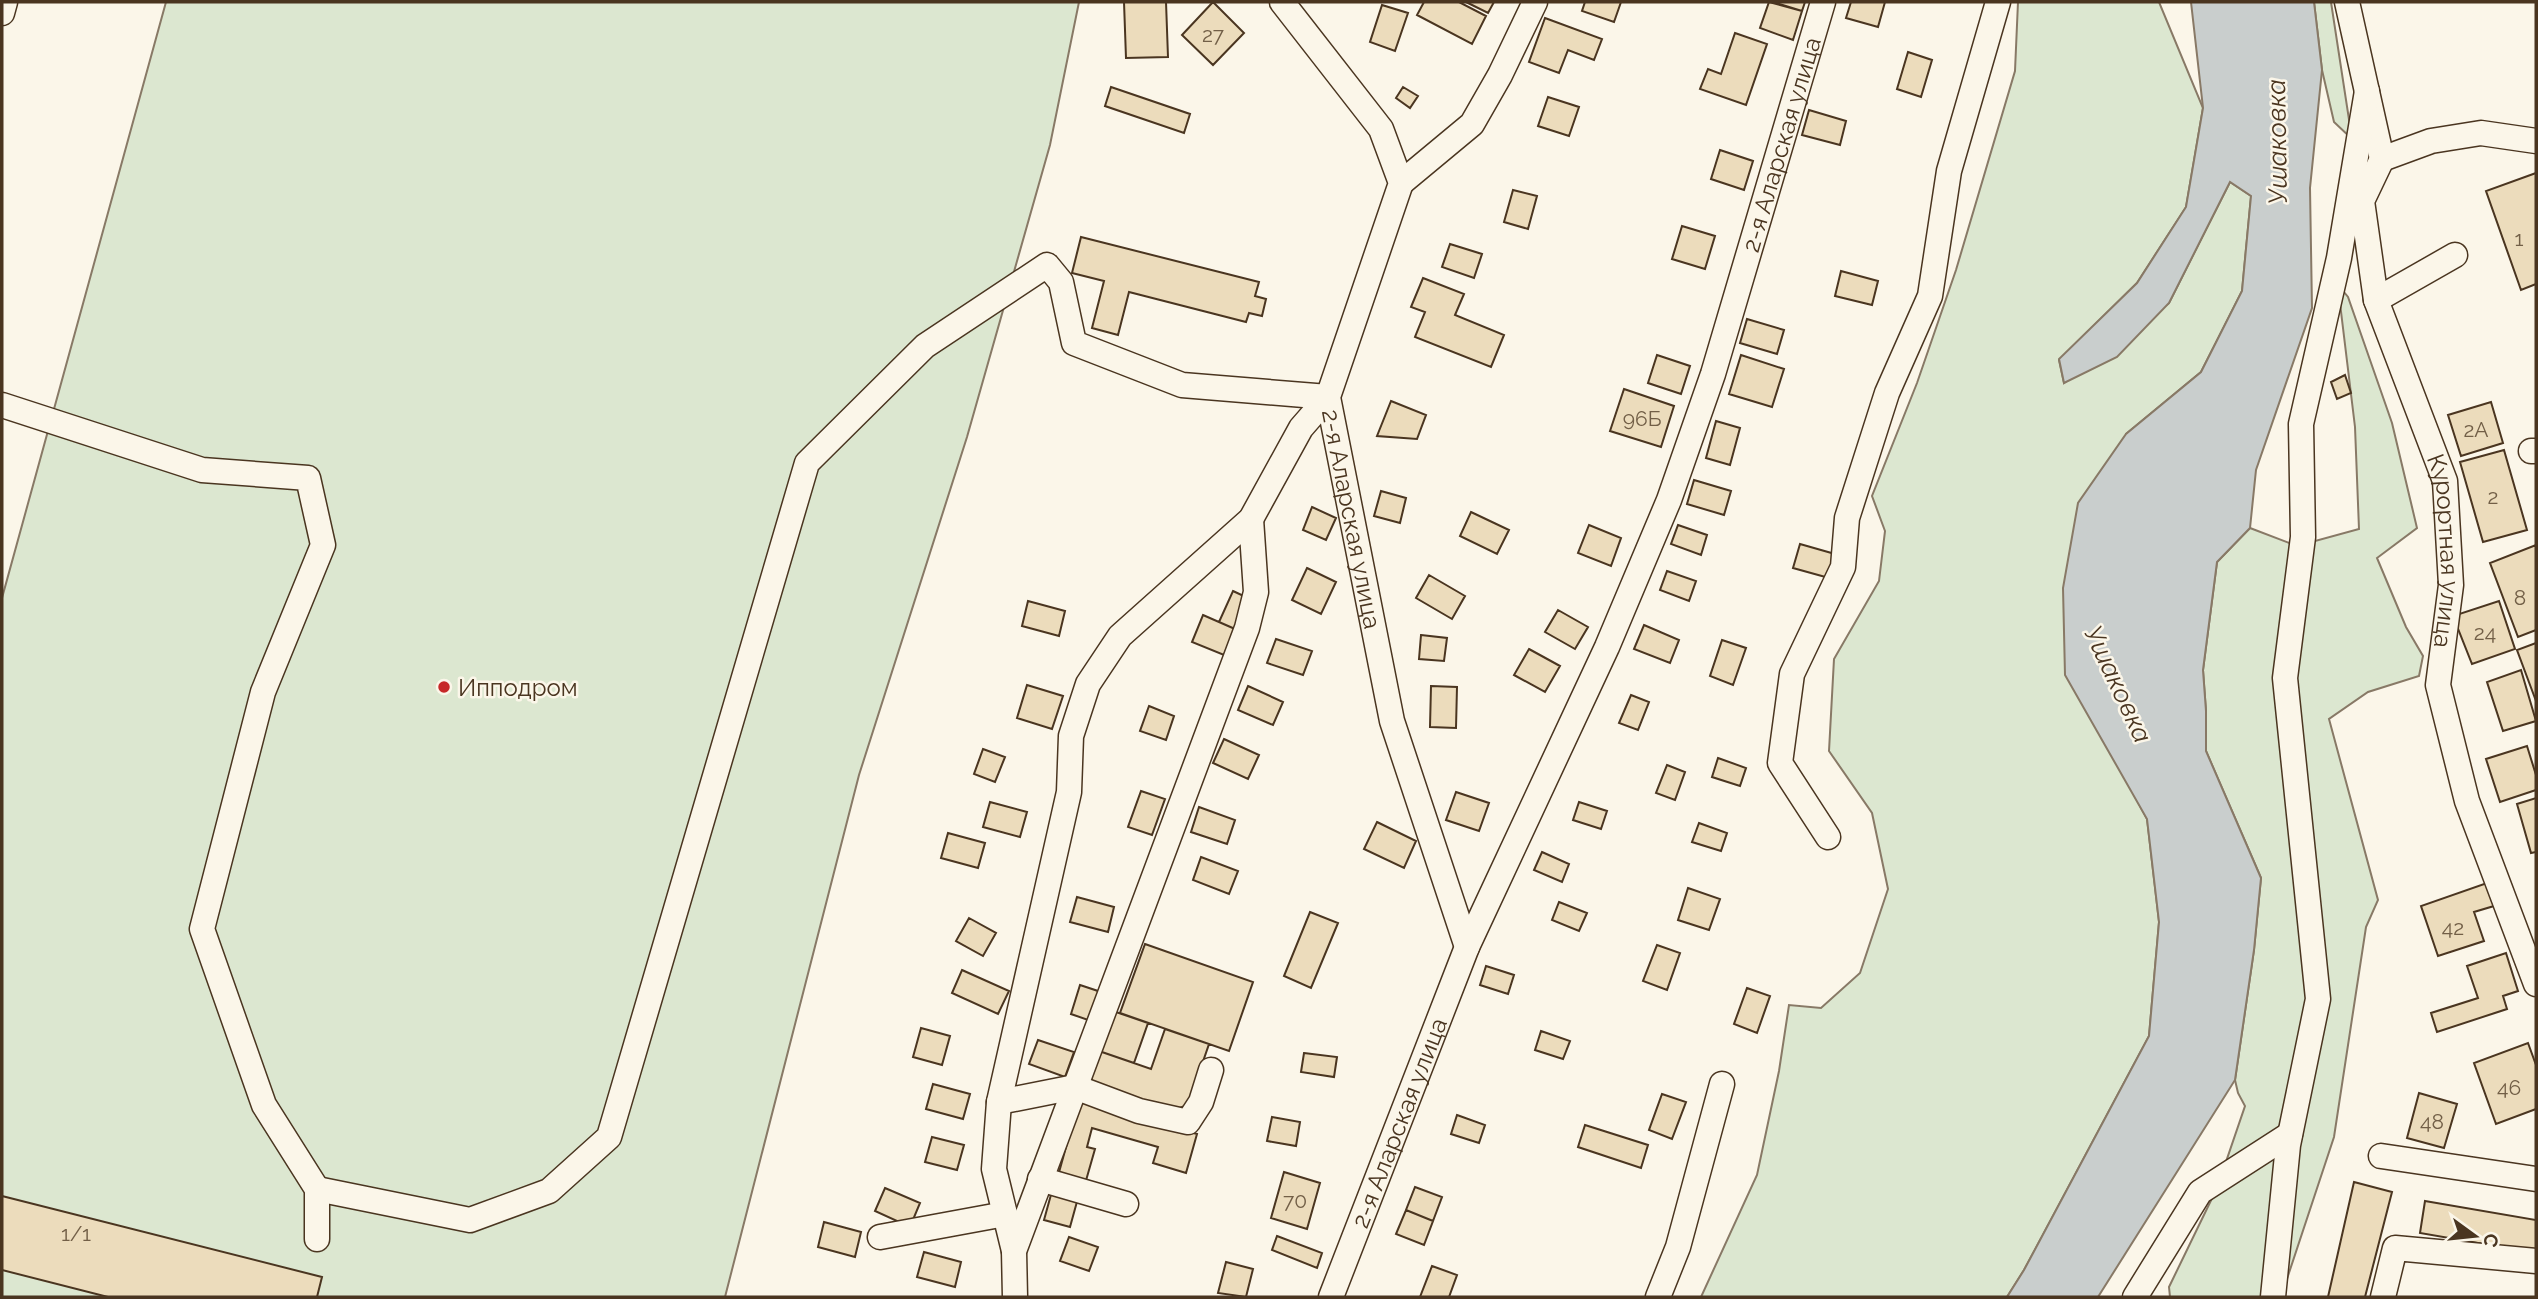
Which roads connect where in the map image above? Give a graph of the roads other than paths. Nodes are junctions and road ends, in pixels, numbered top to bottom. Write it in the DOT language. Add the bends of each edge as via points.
graph roads {
  1 [pos="5,2"];
  2 [pos="1535,2"];
  3 [pos="1823,2"];
  4 [pos="1998,2"];
  5 [pos="2347,2"];
  6 [pos="1284,3"];
  7 [pos="2,13"];
  8 [pos="2367,91"];
  9 [pos="2536,141"];
  10 [pos="2382,159"];
  11 [pos="1401,183"];
  12 [pos="2455,255"];
  13 [pos="2376,300"];
  14 [pos="1328,397"];
  15 [pos="2,405"];
  16 [pos="1251,519"];
  17 [pos="1828,838"];
  18 [pos="1466,947"];
  19 [pos="2536,984"];
  20 [pos="1211,1070"];
  21 [pos="1722,1084"];
  22 [pos="1075,1087"];
  23 [pos="999,1101"];
  24 [pos="2290,1134"];
  25 [pos="2381,1156"];
  26 [pos="2536,1179"];
  27 [pos="1040,1180"];
  28 [pos="317,1189"];
  29 [pos="1126,1204"];
  30 [pos="1005,1214"];
  31 [pos="880,1237"];
  32 [pos="317,1239"];
  33 [pos="1014,1251"];
  34 [pos="2536,1261"];
  35 [pos="1015,1297"];
  36 [pos="1331,1297"];
  37 [pos="1658,1297"];
  38 [pos="2135,1297"];
  39 [pos="2273,1297"];
  40 [pos="2383,1297"];
  1 -- 7 [label="street"];
  2 -- 11 [label="street" via="1472,124"];
  3 -- 18 [label="street, 2-я Аларская улица" via="1713,374 1670,500 1607,647"];
  4 -- 17 [label="street" via="1949,171 1930,296 1882,405 1847,518 1843,567 1792,674 1780,764"];
  5 -- 8 [label="street"];
  6 -- 11 [label="street" via="1381,129"];
  8 -- 10 [label="street"];
  8 -- 24 [label="street" via="2339,258 2301,424 2303,537 2285,678 2318,999"];
  9 -- 10 [label="street" via="2481,132 2431,141"];
  10 -- 13 [label="street, Курортная улица" via="2362,201"];
  11 -- 14 [label="street, 2-я Аларская улица"];
  12 -- 13 [label="street"];
  13 -- 19 [label="street, Курортная улица" via="2445,481 2451,585 2438,685 2467,801"];
  14 -- 16 [label="street" via="1301,428"];
  14 -- 18 [label="street, 2-я Аларская улица" via="1392,721"];
  14 -- 28 [label="street" via="1182,385 1074,343 1061,282 1047,265 925,346 807,463 609,1137 548,1191 470,1220"];
  15 -- 28 [label="street" via="202,470 307,478 323,545 263,692 202,929 264,1105"];
  16 -- 22 [label="street" via="1255,592 1247,628"];
  16 -- 23 [label="street" via="1120,636 1088,684 1071,736 1069,792"];
  18 -- 36 [label="street, 2-я Аларская улица"];
  20 -- 22 [label="street" via="1201,1102 1188,1122 1139,1111"];
  21 -- 37 [label="street" via="1678,1247"];
  22 -- 23 [label="street"];
  22 -- 27 [label="street"];
  23 -- 30 [label="street" via="994,1169"];
  24 -- 38 [label="street" via="2200,1192"];
  24 -- 39 [label="street"];
  25 -- 26 [label="street"];
  27 -- 29 [label="street"];
  27 -- 33 [label="street"];
  28 -- 32 [label="street"];
  30 -- 31 [label="street"];
  30 -- 33 [label="street"];
  33 -- 35 [label="street"];
  34 -- 40 [label="street" via="2395,1248"];
}
